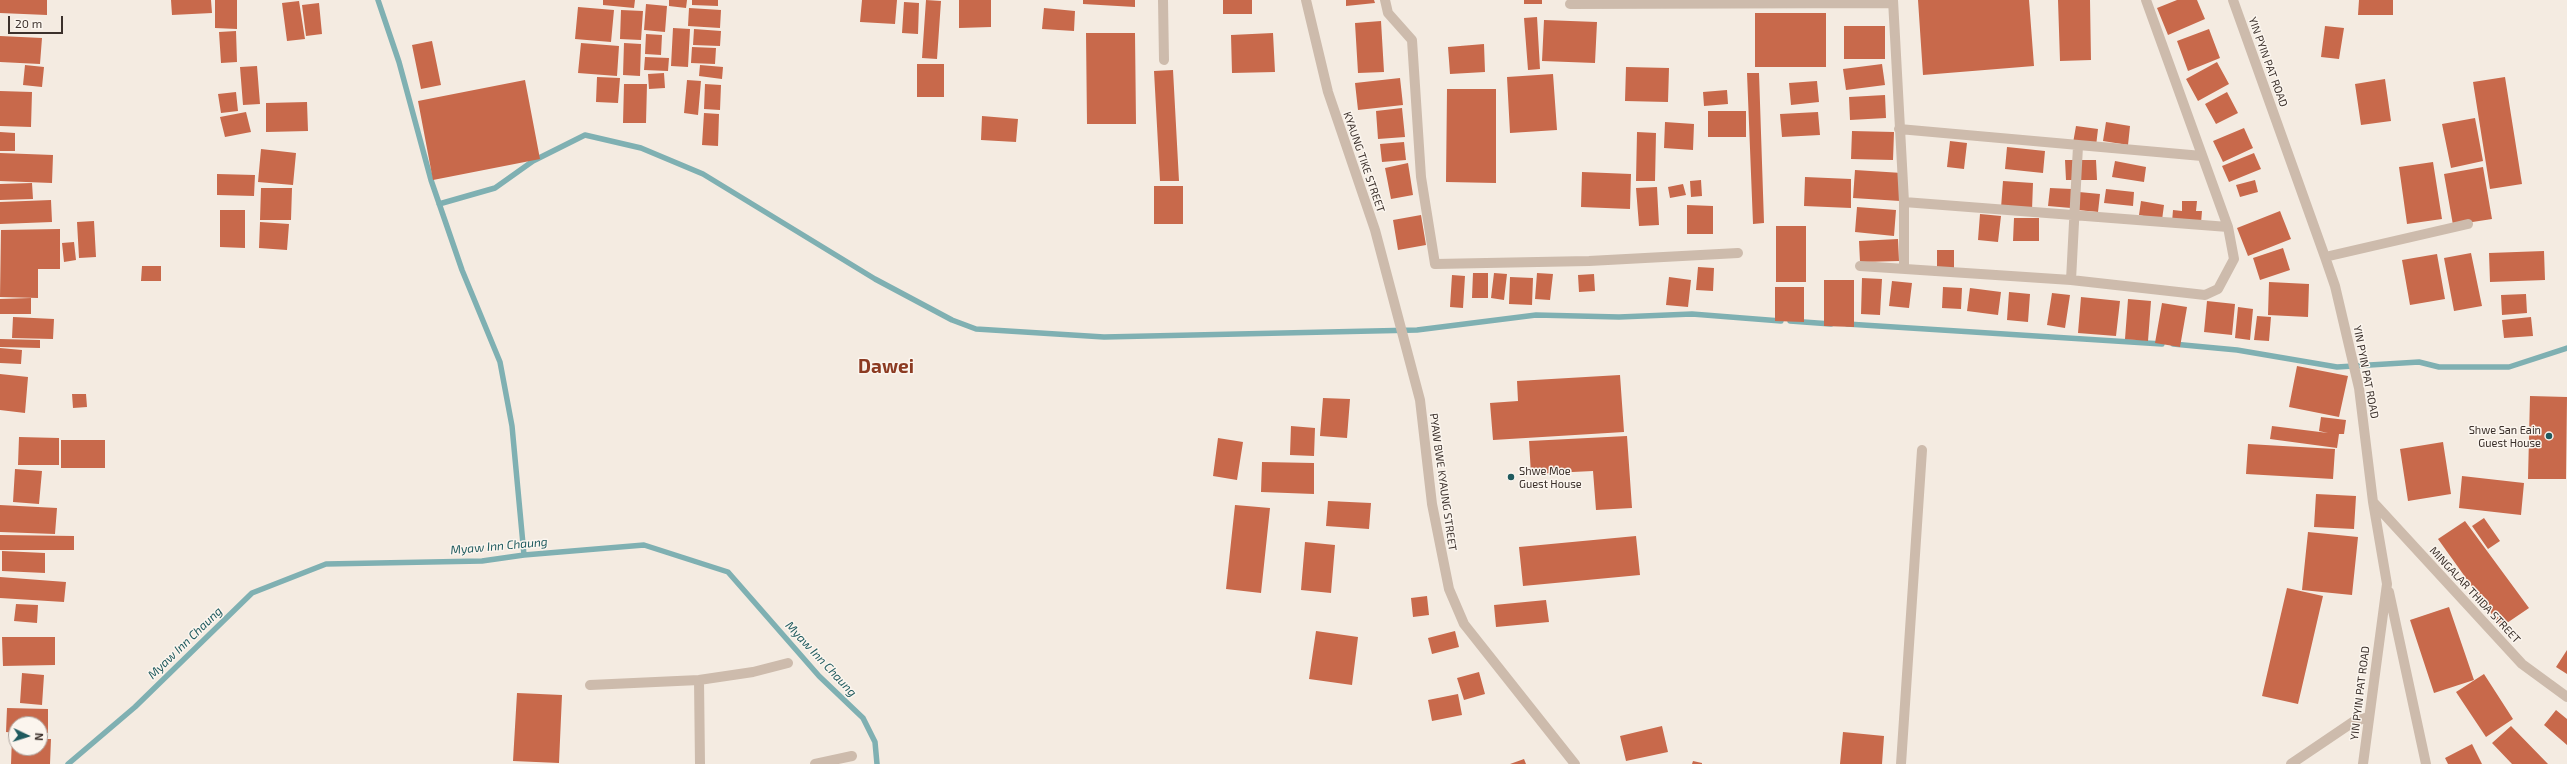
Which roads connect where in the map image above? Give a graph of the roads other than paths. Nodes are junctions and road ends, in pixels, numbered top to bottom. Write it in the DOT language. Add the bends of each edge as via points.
graph roads {
  1 [pos="1163,0"];
  2 [pos="1306,0"];
  3 [pos="1385,0"];
  4 [pos="2146,0"];
  5 [pos="2233,0"];
  6 [pos="1893,2"];
  7 [pos="1570,4"];
  8 [pos="1164,60"];
  9 [pos="1899,129"];
  10 [pos="2078,146"];
  11 [pos="2202,156"];
  12 [pos="1904,202"];
  13 [pos="2074,215"];
  14 [pos="2468,224"];
  15 [pos="2228,227"];
  16 [pos="1738,253"];
  17 [pos="2325,257"];
  18 [pos="1860,266"];
  19 [pos="1904,267"];
  20 [pos="2071,280"];
  21 [pos="1403,331"];
  22 [pos="1922,450"];
  23 [pos="2373,502"];
  24 [pos="2387,584"];
  25 [pos="788,663"];
  26 [pos="699,680"];
  27 [pos="590,685"];
  28 [pos="2567,697"];
  29 [pos="2368,717"];
  30 [pos="852,756"];
  31 [pos="700,764"];
  32 [pos="814,764"];
  33 [pos="1575,764"];
  34 [pos="1901,764"];
  35 [pos="2292,764"];
  36 [pos="2363,764"];
  37 [pos="2426,764"];
  1 -- 8 [label="street"];
  2 -- 21 [label="street, KYAUNG TIKE STREET" via="1328,92 1375,230"];
  3 -- 16 [label="street" via="1388,13 1412,40 1421,177 1436,264 1589,261"];
  4 -- 11 [label="street"];
  5 -- 17 [label="street, YIN PYIN PAT ROAD"];
  6 -- 7 [label="street"];
  6 -- 9 [label="street"];
  9 -- 10 [label="street"];
  9 -- 12 [label="street"];
  10 -- 11 [label="street"];
  10 -- 13 [label="street"];
  11 -- 15 [label="street"];
  12 -- 13 [label="street"];
  12 -- 19 [label="street"];
  13 -- 15 [label="street"];
  13 -- 20 [label="street"];
  14 -- 17 [label="street"];
  15 -- 20 [label="street" via="2234,259 2218,289 2205,295"];
  17 -- 23 [label="street, YIN PYIN PAT ROAD" via="2359,388"];
  18 -- 19 [label="street"];
  19 -- 20 [label="street"];
  21 -- 33 [label="street, PYAW BWE KYAUNG STREET" via="1420,400 1432,504 1449,589 1464,624"];
  22 -- 34 [label="street"];
  23 -- 24 [label="street, YIN PYIN PAT ROAD"];
  23 -- 28 [label="street, MINGALAR THIDA STREET" via="2522,664"];
  24 -- 29 [label="street, YIN PYIN PAT ROAD"];
  24 -- 37 [label="street"];
  25 -- 26 [label="street" via="753,672"];
  26 -- 27 [label="street"];
  26 -- 31 [label="street"];
  29 -- 35 [label="street" via="2353,722"];
  29 -- 36 [label="street, YIN PYIN PAT ROAD"];
  30 -- 32 [label="street"];
}
